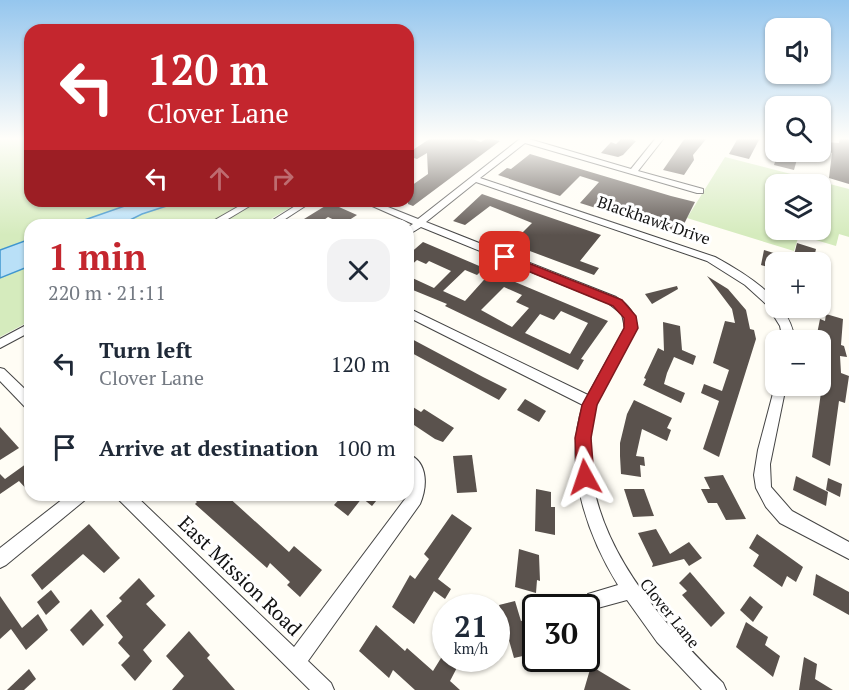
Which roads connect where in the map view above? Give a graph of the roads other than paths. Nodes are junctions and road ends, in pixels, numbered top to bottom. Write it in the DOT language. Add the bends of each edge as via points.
graph roads {
  1 [pos="485,170"];
  2 [pos="627,170"];
  3 [pos="633,172"];
  4 [pos="474,179"];
  5 [pos="700,191"];
  6 [pos="243,207"];
  7 [pos="299,207"];
  8 [pos="380,207"];
  9 [pos="222,219"];
  10 [pos="280,219"];
  11 [pos="409,219"];
  12 [pos="414,221"];
  13 [pos="419,223"];
  14 [pos="414,227"];
  15 [pos="765,293"];
  16 [pos="414,315"];
  17 [pos="24,330"];
  18 [pos="0,344"];
  19 [pos="0,374"];
  20 [pos="778,396"];
  21 [pos="24,397"];
  22 [pos="591,402"];
  23 [pos="414,469"];
  24 [pos="414,500"];
  25 [pos="72,501"];
  26 [pos="130,501"];
  27 [pos="413,501"];
  28 [pos="849,551"];
  29 [pos="0,559"];
  30 [pos="629,591"];
  31 [pos="600,598"];
  32 [pos="295,662"];
  33 [pos="324,690"];
  34 [pos="716,690"];
  1 -- 4 [label="street"];
  2 -- 3 [label="street"];
  3 -- 5 [label="street"];
  4 -- 13 [label="street"];
  4 -- 15 [label="street, Blackhawk Drive" via="694,252"];
  6 -- 9 [label="street"];
  7 -- 10 [label="street"];
  8 -- 11 [label="street, Clover Lane"];
  12 -- 13 [label="street, Clover Lane"];
  13 -- 14 [label="street"];
  13 -- 22 [label="street, Clover Lane" via="623,306 630,316 631,328"];
  16 -- 22 [label="street"];
  17 -- 18 [label="street"];
  19 -- 21 [label="street"];
  20 -- 28 [label="street" via="761,474 764,489 786,517"];
  22 -- 30 [label="street, Clover Lane" via="583,444 587,490 603,538"];
  23 -- 24 [label="street" via="418,491"];
  25 -- 29 [label="street"];
  26 -- 32 [label="street, East Mission Road"];
  27 -- 32 [label="street"];
  30 -- 31 [label="street"];
  30 -- 34 [label="street, Clover Lane"];
  32 -- 33 [label="street, East Mission Road"];
}
